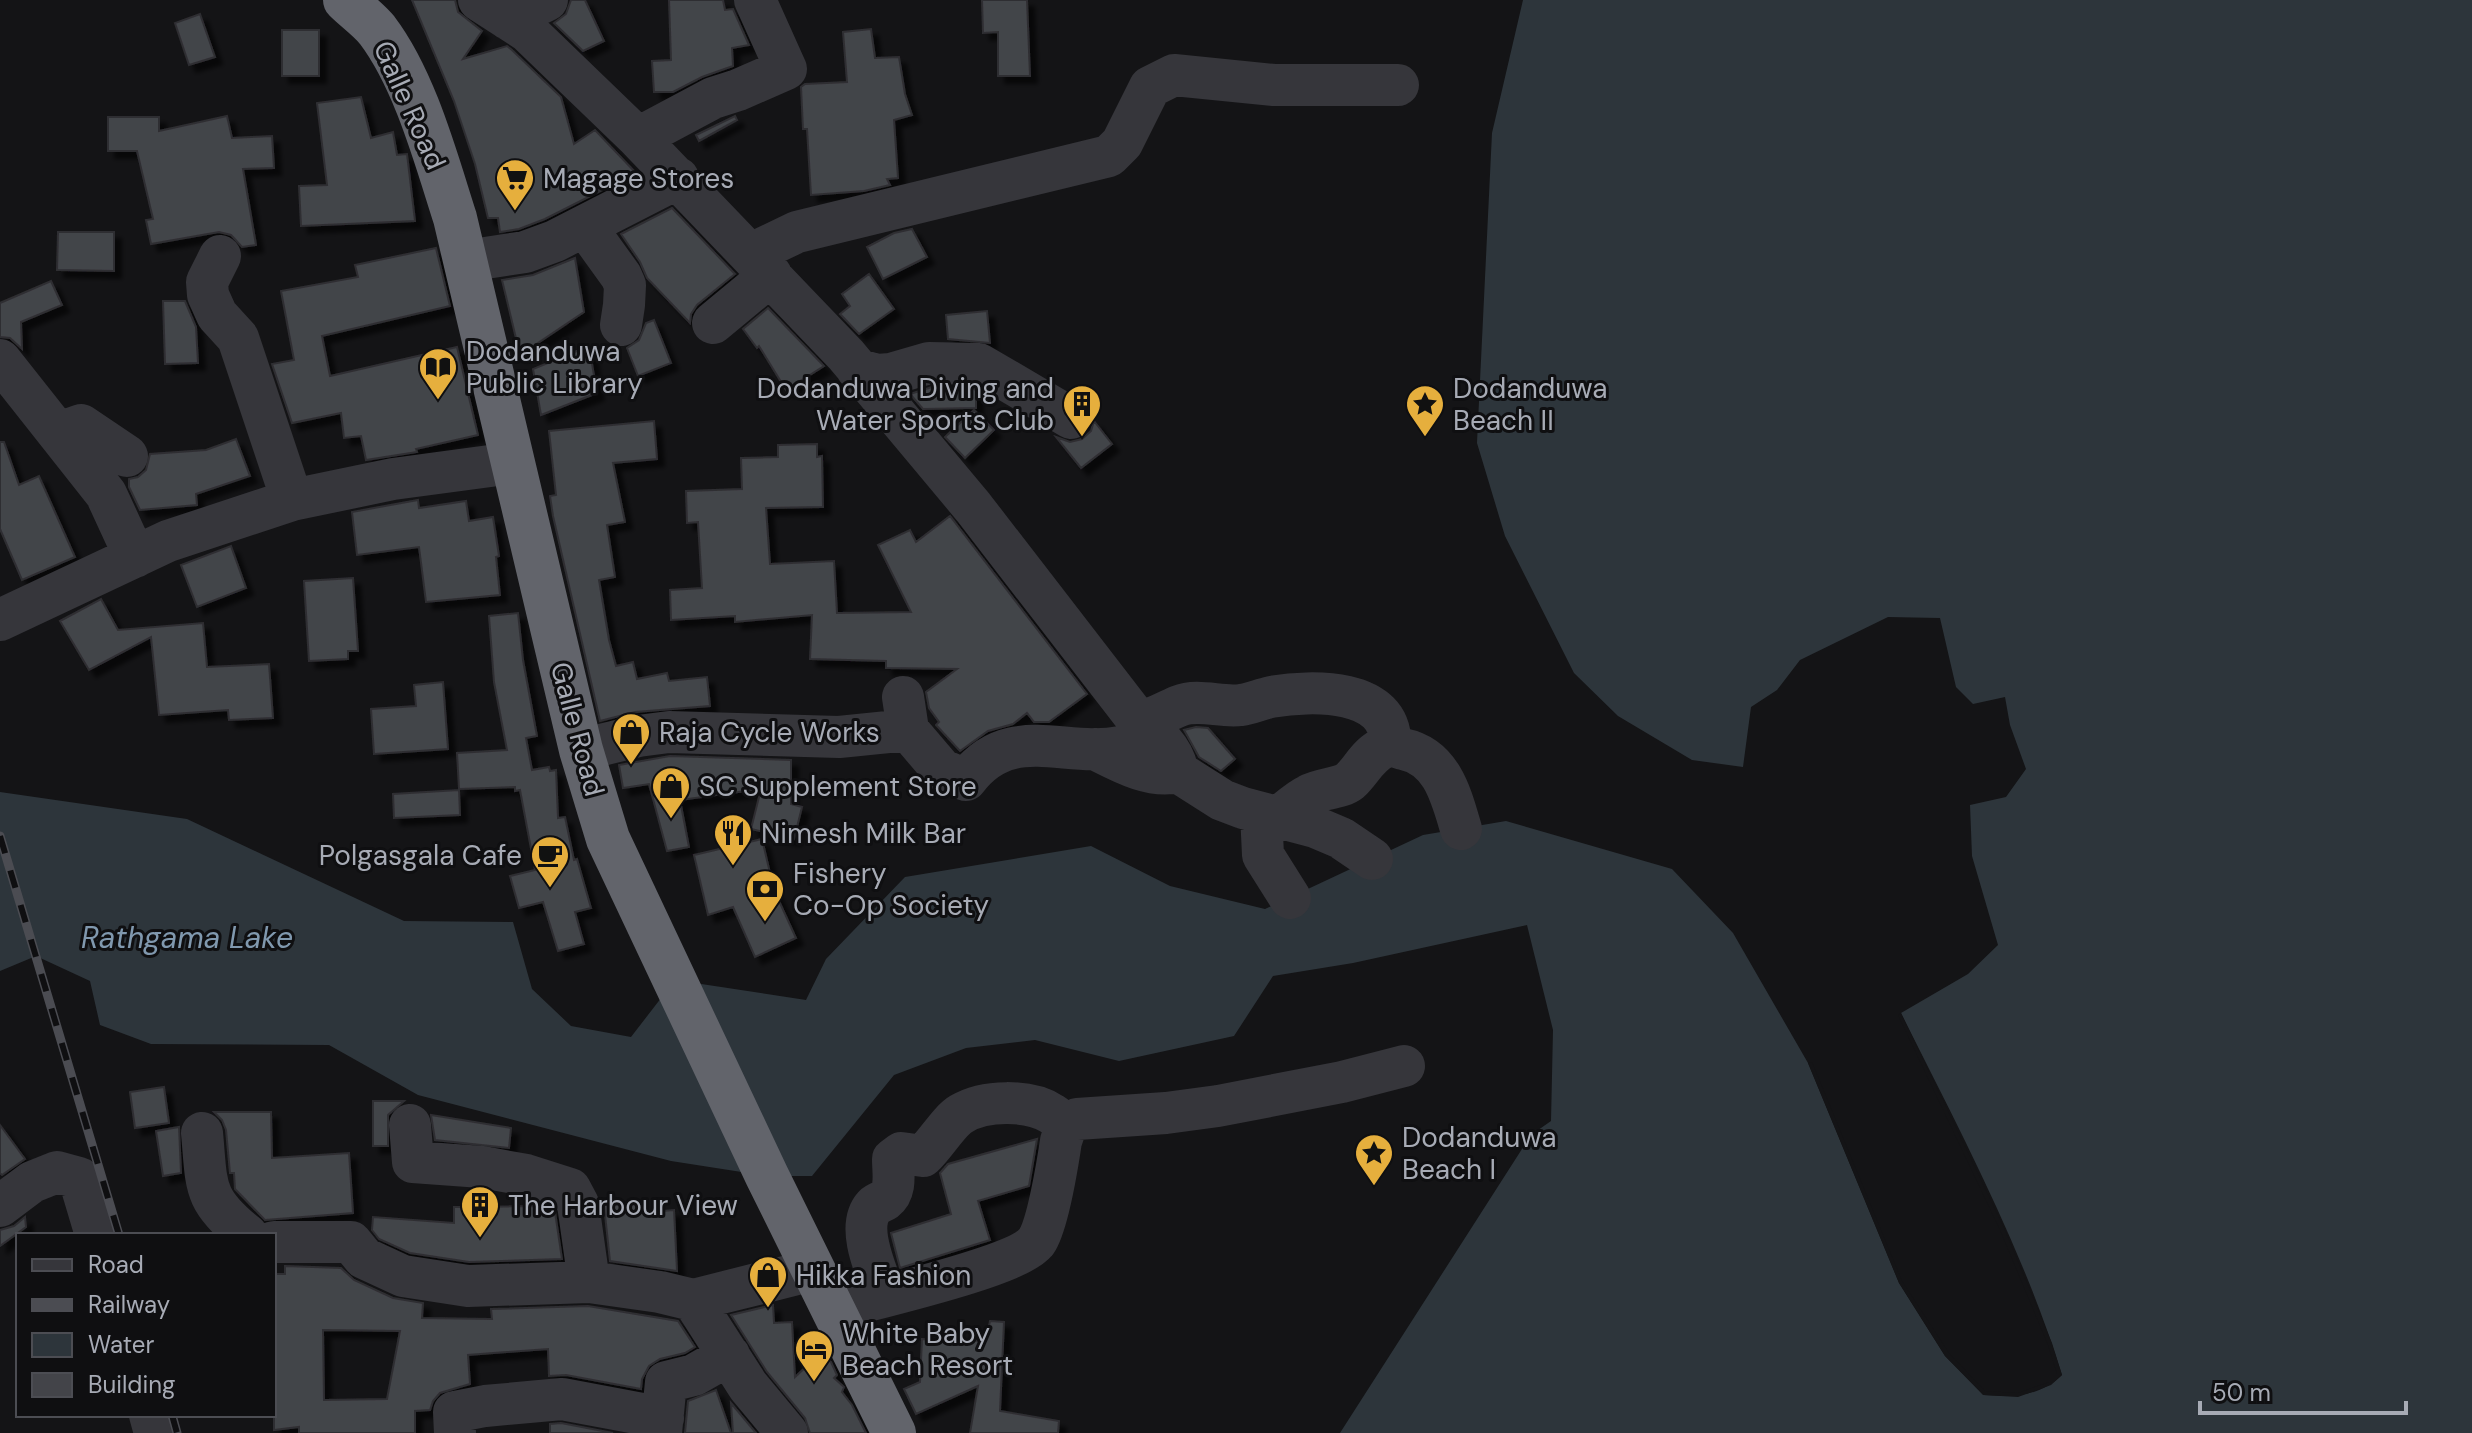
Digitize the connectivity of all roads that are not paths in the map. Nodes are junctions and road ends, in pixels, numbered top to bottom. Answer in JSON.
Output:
{"nodes":[{"id":1,"x":345,"y":0,"type":"edge"},
{"id":2,"x":547,"y":0,"type":"edge"},
{"id":3,"x":755,"y":0,"type":"edge"},
{"id":4,"x":494,"y":9,"type":"edge"},
{"id":5,"x":382,"y":15,"type":"edge"},
{"id":6,"x":1398,"y":85,"type":"dead end"},
{"id":7,"x":638,"y":138,"type":"junction"},
{"id":8,"x":678,"y":178,"type":"junction"},
{"id":9,"x":585,"y":226,"type":"junction"},
{"id":10,"x":220,"y":256,"type":"dead end"},
{"id":11,"x":466,"y":261,"type":"junction"},
{"id":12,"x":761,"y":265,"type":"junction"},
{"id":13,"x":713,"y":323,"type":"dead end"},
{"id":14,"x":621,"y":325,"type":"dead end"},
{"id":15,"x":0,"y":360,"type":"edge"},
{"id":16,"x":857,"y":369,"type":"junction"},
{"id":17,"x":1071,"y":418,"type":"dead end"},
{"id":18,"x":58,"y":433,"type":"junction"},
{"id":19,"x":127,"y":456,"type":"dead end"},
{"id":20,"x":512,"y":463,"type":"junction"},
{"id":21,"x":292,"y":500,"type":"junction"},
{"id":22,"x":135,"y":557,"type":"junction"},
{"id":23,"x":0,"y":620,"type":"edge"},
{"id":24,"x":1139,"y":722,"type":"junction"},
{"id":25,"x":1390,"y":746,"type":"junction"},
{"id":26,"x":1095,"y":749,"type":"junction"},
{"id":27,"x":581,"y":750,"type":"junction"},
{"id":28,"x":1178,"y":772,"type":"junction"},
{"id":29,"x":1270,"y":815,"type":"junction"},
{"id":30,"x":1461,"y":829,"type":"dead end"},
{"id":31,"x":1372,"y":859,"type":"dead end"},
{"id":32,"x":1290,"y":898,"type":"dead end"},
{"id":33,"x":1404,"y":1066,"type":"dead end"},
{"id":34,"x":410,"y":1125,"type":"dead end"},
{"id":35,"x":1066,"y":1126,"type":"junction"},
{"id":36,"x":202,"y":1133,"type":"dead end"},
{"id":37,"x":0,"y":1206,"type":"edge"},
{"id":38,"x":95,"y":1233,"type":"edge"},
{"id":39,"x":244,"y":1233,"type":"edge"},
{"id":40,"x":276,"y":1242,"type":"edge"},
{"id":41,"x":813,"y":1270,"type":"junction"},
{"id":42,"x":589,"y":1282,"type":"junction"},
{"id":43,"x":885,"y":1295,"type":"junction"},
{"id":44,"x":693,"y":1300,"type":"junction"},
{"id":45,"x":833,"y":1310,"type":"junction"},
{"id":46,"x":729,"y":1355,"type":"junction"},
{"id":47,"x":662,"y":1425,"type":"edge"},
{"id":48,"x":455,"y":1433,"type":"edge"},
{"id":49,"x":787,"y":1433,"type":"edge"},
{"id":50,"x":894,"y":1433,"type":"edge"}],
"edges":[{"from":1,"to":5,"type":"highway","name":"Galle Road"},
{"from":2,"to":4,"type":"street"},
{"from":3,"to":7,"type":"street"},
{"from":4,"to":7,"type":"street"},
{"from":5,"to":11,"type":"highway","name":"Galle Road"},
{"from":6,"to":12,"type":"street"},
{"from":7,"to":8,"type":"street"},
{"from":8,"to":9,"type":"street"},
{"from":8,"to":12,"type":"street"},
{"from":9,"to":11,"type":"street"},
{"from":9,"to":14,"type":"street"},
{"from":10,"to":21,"type":"street"},
{"from":11,"to":20,"type":"highway","name":"Galle Road"},
{"from":12,"to":13,"type":"street"},
{"from":12,"to":16,"type":"street"},
{"from":15,"to":18,"type":"street"},
{"from":16,"to":17,"type":"street"},
{"from":16,"to":24,"type":"street"},
{"from":18,"to":19,"type":"street"},
{"from":18,"to":22,"type":"street"},
{"from":20,"to":21,"type":"street"},
{"from":20,"to":27,"type":"highway","name":"Galle Road"},
{"from":21,"to":22,"type":"street"},
{"from":22,"to":23,"type":"street"},
{"from":24,"to":25,"type":"street"},
{"from":24,"to":26,"type":"street"},
{"from":24,"to":28,"type":"street"},
{"from":25,"to":29,"type":"street"},
{"from":25,"to":30,"type":"street"},
{"from":26,"to":27,"type":"street"},
{"from":26,"to":28,"type":"street"},
{"from":27,"to":41,"type":"highway","name":"Galle Road"},
{"from":28,"to":29,"type":"street"},
{"from":29,"to":31,"type":"street"},
{"from":29,"to":32,"type":"street"},
{"from":33,"to":35,"type":"street"},
{"from":34,"to":42,"type":"street"},
{"from":35,"to":43,"type":"street"},
{"from":35,"to":43,"type":"street"},
{"from":36,"to":39,"type":"street"},
{"from":37,"to":38,"type":"street"},
{"from":40,"to":42,"type":"street"},
{"from":41,"to":44,"type":"street"},
{"from":41,"to":45,"type":"highway","name":"Galle Road"},
{"from":42,"to":44,"type":"street"},
{"from":43,"to":45,"type":"street"},
{"from":44,"to":46,"type":"street"},
{"from":45,"to":50,"type":"highway","name":"Galle Road"},
{"from":46,"to":47,"type":"street"},
{"from":46,"to":49,"type":"street"},
{"from":47,"to":48,"type":"street"}]}
